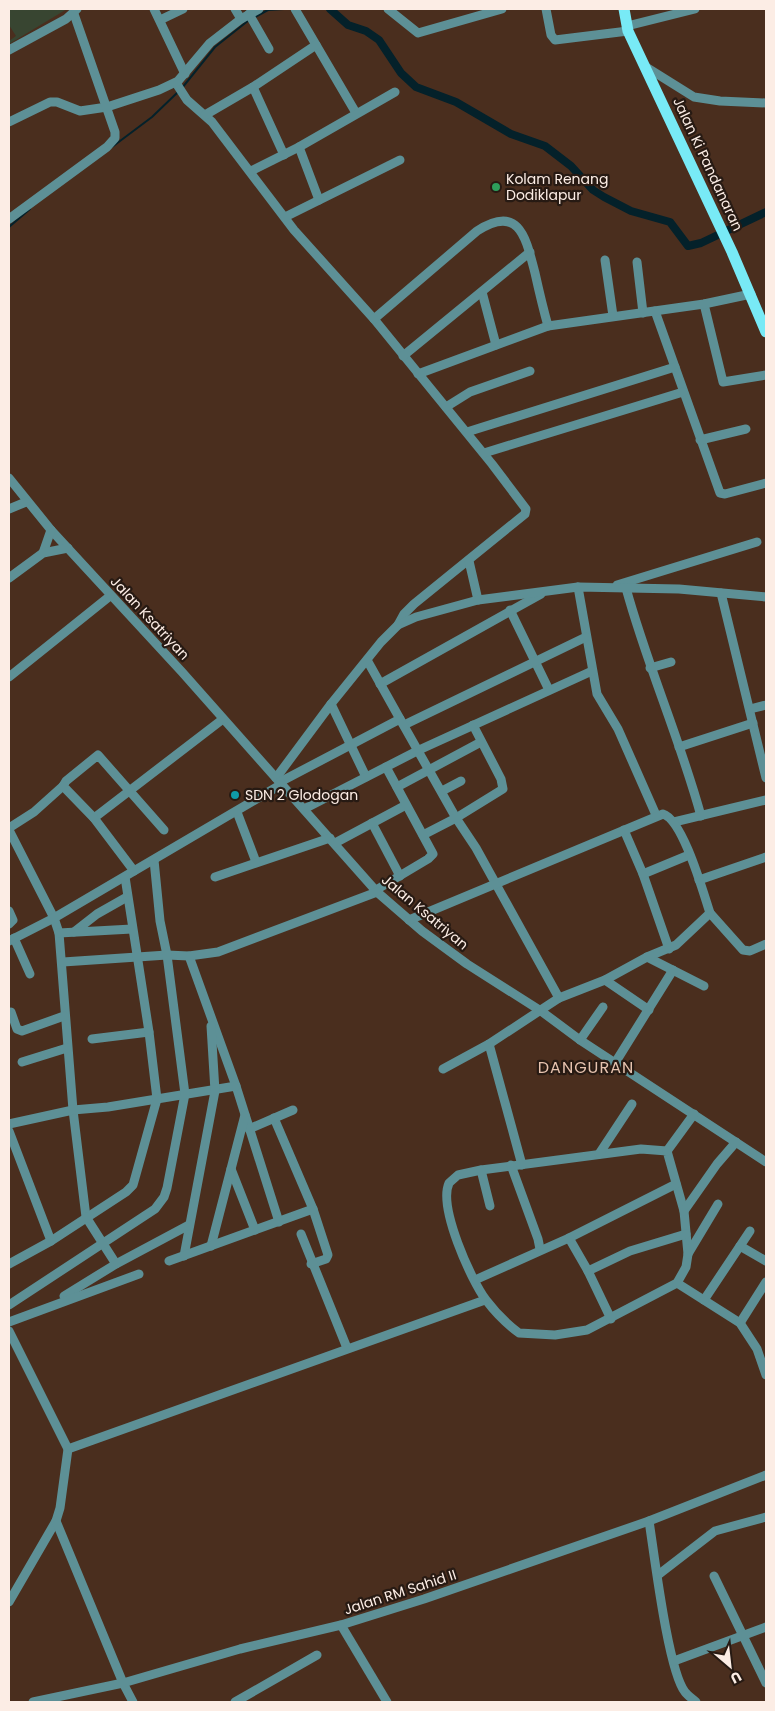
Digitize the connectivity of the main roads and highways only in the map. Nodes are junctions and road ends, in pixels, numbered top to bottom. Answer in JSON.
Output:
{"nodes":[{"id":1,"x":624,"y":9,"type":"edge"},
{"id":2,"x":766,"y":332,"type":"edge"}],
"edges":[{"from":1,"to":2,"type":"main road","name":"Jalan Ki Pandanaran"}]}
